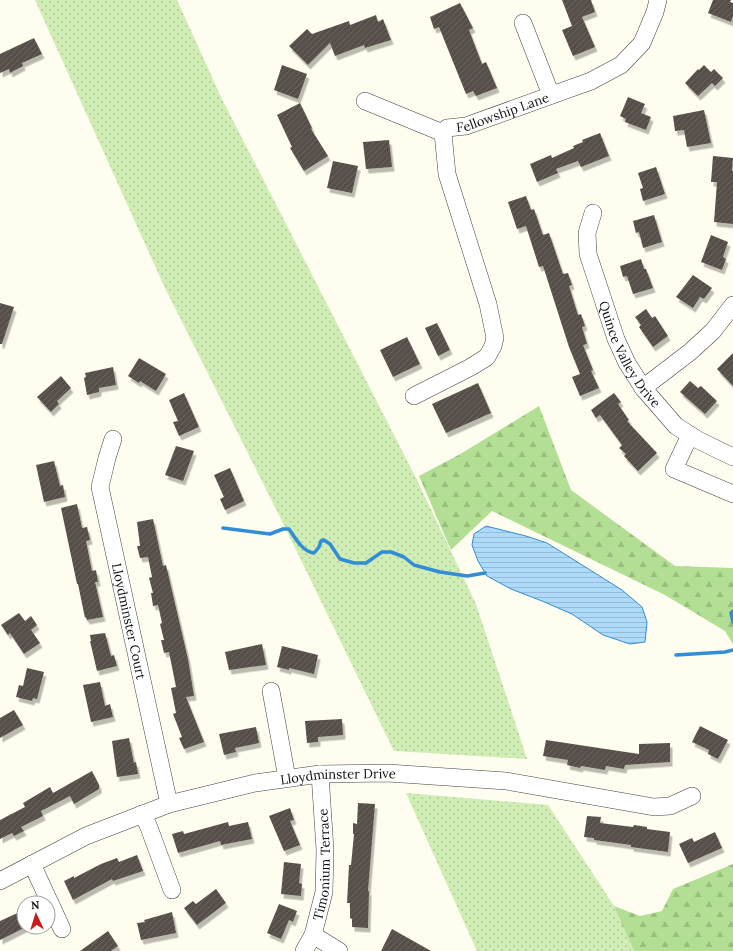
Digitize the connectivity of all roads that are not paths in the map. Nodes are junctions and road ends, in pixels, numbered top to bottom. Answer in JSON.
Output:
{"nodes":[{"id":1,"x":658,"y":0,"type":"edge"},
{"id":2,"x":523,"y":23,"type":"dead end"},
{"id":3,"x":551,"y":95,"type":"junction"},
{"id":4,"x":365,"y":102,"type":"dead end"},
{"id":5,"x":443,"y":133,"type":"junction"},
{"id":6,"x":593,"y":213,"type":"dead end"},
{"id":7,"x":733,"y":305,"type":"edge"},
{"id":8,"x":643,"y":388,"type":"junction"},
{"id":9,"x":414,"y":396,"type":"dead end"},
{"id":10,"x":690,"y":435,"type":"junction"},
{"id":11,"x":113,"y":438,"type":"dead end"},
{"id":12,"x":733,"y":457,"type":"edge"},
{"id":13,"x":733,"y":494,"type":"edge"},
{"id":14,"x":271,"y":691,"type":"dead end"},
{"id":15,"x":320,"y":774,"type":"junction"},
{"id":16,"x":287,"y":778,"type":"junction"},
{"id":17,"x":692,"y":796,"type":"dead end"},
{"id":18,"x":169,"y":804,"type":"junction"},
{"id":19,"x":142,"y":814,"type":"junction"},
{"id":20,"x":32,"y":864,"type":"junction"},
{"id":21,"x":0,"y":881,"type":"edge"},
{"id":22,"x":172,"y":890,"type":"dead end"},
{"id":23,"x":62,"y":929,"type":"dead end"},
{"id":24,"x":313,"y":935,"type":"junction"},
{"id":25,"x":304,"y":951,"type":"edge"},
{"id":26,"x":339,"y":951,"type":"edge"}],
"edges":[{"from":1,"to":3,"type":"street","name":"Fellowship Lane"},
{"from":2,"to":3,"type":"street"},
{"from":3,"to":5,"type":"street","name":"Fellowship Lane"},
{"from":4,"to":5,"type":"street"},
{"from":5,"to":9,"type":"street","name":"Fellowship Lane"},
{"from":6,"to":8,"type":"street","name":"Quince Valley Drive"},
{"from":7,"to":8,"type":"street"},
{"from":8,"to":10,"type":"street","name":"Quince Valley Drive"},
{"from":10,"to":12,"type":"street","name":"Quince Valley Drive"},
{"from":10,"to":13,"type":"street"},
{"from":11,"to":18,"type":"street","name":"Lloydminster Court"},
{"from":14,"to":16,"type":"street"},
{"from":15,"to":16,"type":"street","name":"Lloydminster Drive"},
{"from":15,"to":17,"type":"street","name":"Lloydminster Drive"},
{"from":15,"to":24,"type":"street","name":"Timonium Terrace"},
{"from":16,"to":18,"type":"street","name":"Lloydminster Drive"},
{"from":18,"to":19,"type":"street","name":"Lloydminster Drive"},
{"from":19,"to":20,"type":"street","name":"Lloydminster Drive"},
{"from":19,"to":22,"type":"street"},
{"from":20,"to":21,"type":"street","name":"Lloydminster Drive"},
{"from":20,"to":23,"type":"street"},
{"from":24,"to":25,"type":"street","name":"Timonium Terrace"},
{"from":24,"to":26,"type":"street"}]}
